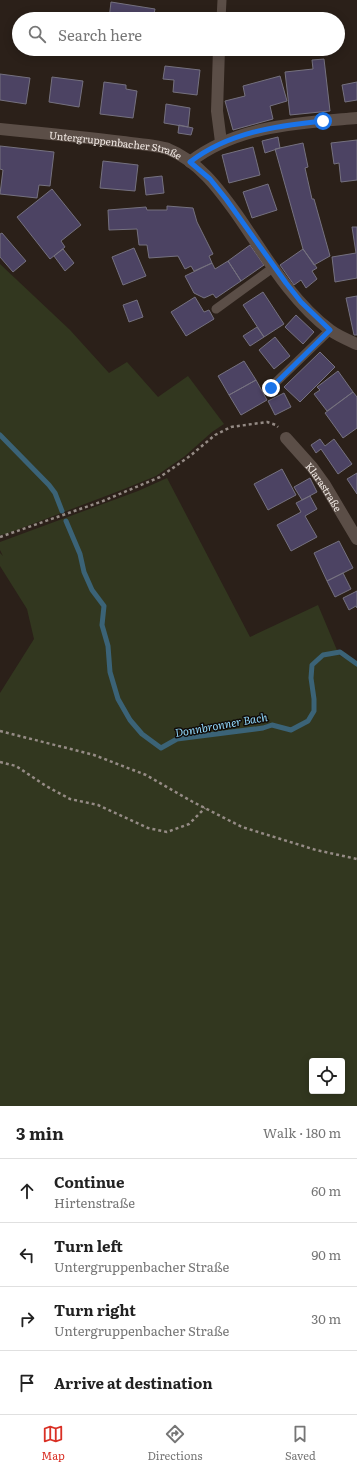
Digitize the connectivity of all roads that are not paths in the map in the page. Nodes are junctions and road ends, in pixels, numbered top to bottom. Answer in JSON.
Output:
{"nodes":[{"id":1,"x":222,"y":0,"type":"edge"},
{"id":2,"x":221,"y":12,"type":"edge"},
{"id":3,"x":219,"y":56,"type":"edge"},
{"id":4,"x":357,"y":118,"type":"edge"},
{"id":5,"x":0,"y":129,"type":"edge"},
{"id":6,"x":221,"y":142,"type":"junction"},
{"id":7,"x":190,"y":162,"type":"junction"},
{"id":8,"x":274,"y":267,"type":"junction"},
{"id":9,"x":216,"y":309,"type":"dead end"},
{"id":10,"x":330,"y":330,"type":"junction"},
{"id":11,"x":357,"y":344,"type":"edge"},
{"id":12,"x":271,"y":388,"type":"dead end"},
{"id":13,"x":286,"y":438,"type":"road end"},
{"id":14,"x":357,"y":539,"type":"edge"}],
"edges":[{"from":1,"to":2,"type":"lane"},
{"from":3,"to":6,"type":"street"},
{"from":4,"to":6,"type":"street"},
{"from":5,"to":7,"type":"street","name":"Untergruppenbacher Straße"},
{"from":6,"to":7,"type":"street"},
{"from":7,"to":8,"type":"street","name":"Untergruppenbacher Straße"},
{"from":8,"to":9,"type":"lane"},
{"from":8,"to":10,"type":"street","name":"Untergruppenbacher Straße"},
{"from":10,"to":11,"type":"street","name":"Untergruppenbacher Straße"},
{"from":10,"to":12,"type":"lane"},
{"from":13,"to":14,"type":"street","name":"Klarastraße"}]}
